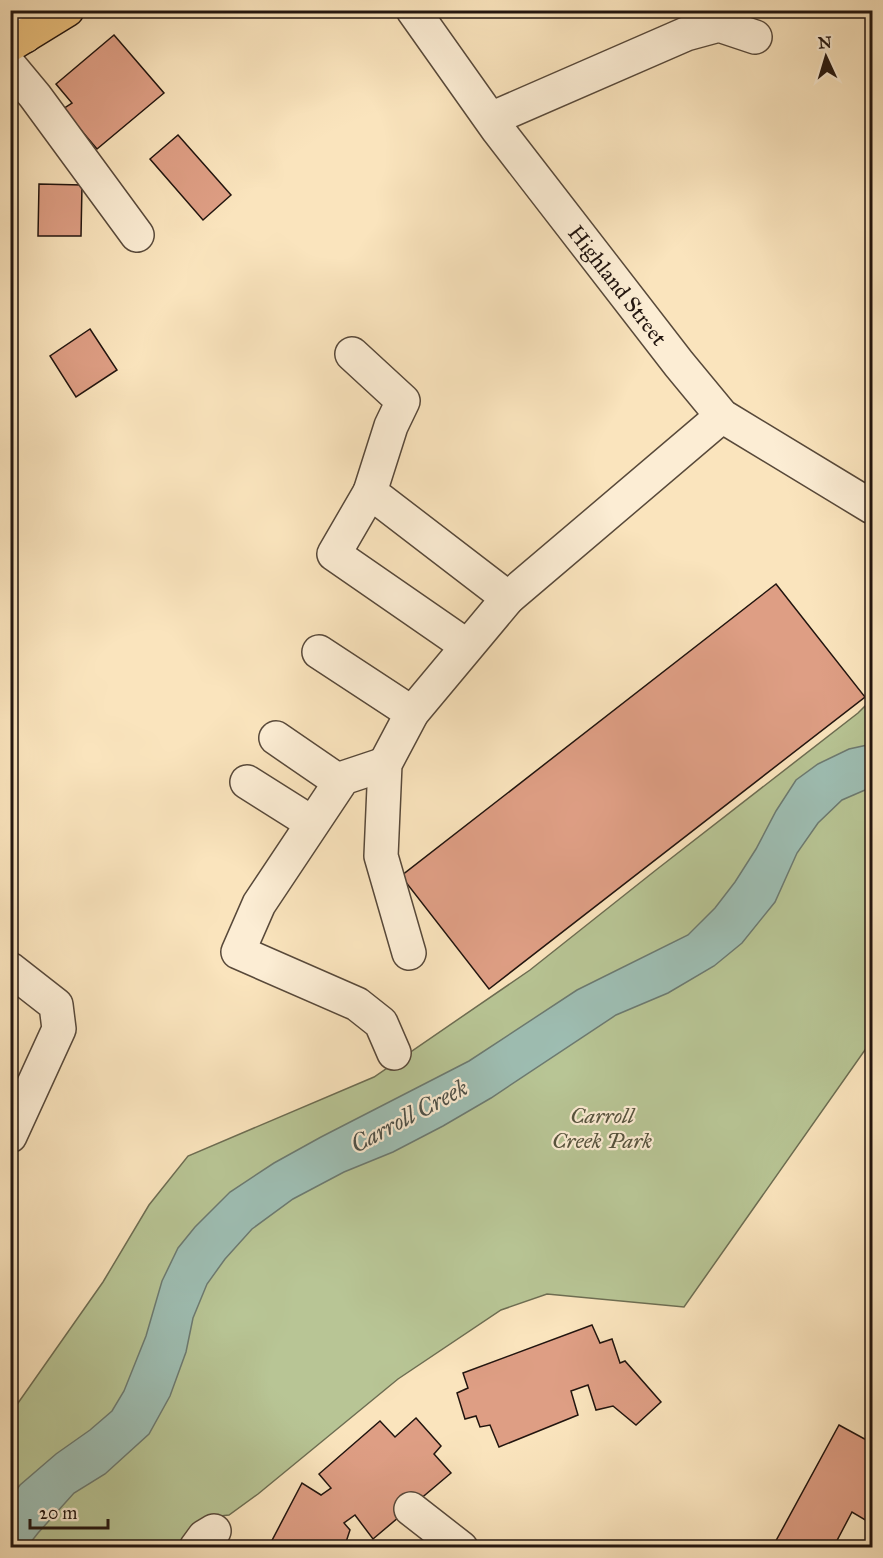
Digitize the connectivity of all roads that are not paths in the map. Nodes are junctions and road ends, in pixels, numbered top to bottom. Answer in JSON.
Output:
{"nodes":[{"id":1,"x":67,"y":10,"type":"edge"},
{"id":2,"x":413,"y":10,"type":"edge"},
{"id":3,"x":20,"y":30,"type":"edge"},
{"id":4,"x":755,"y":37,"type":"dead end"},
{"id":5,"x":10,"y":66,"type":"edge"},
{"id":6,"x":490,"y":120,"type":"junction"},
{"id":7,"x":137,"y":235,"type":"dead end"},
{"id":8,"x":352,"y":354,"type":"dead end"},
{"id":9,"x":723,"y":416,"type":"junction"},
{"id":10,"x":370,"y":492,"type":"junction"},
{"id":11,"x":873,"y":507,"type":"edge"},
{"id":12,"x":508,"y":598,"type":"junction"},
{"id":13,"x":467,"y":646,"type":"junction"},
{"id":14,"x":319,"y":652,"type":"dead end"},
{"id":15,"x":412,"y":713,"type":"junction"},
{"id":16,"x":276,"y":738,"type":"dead end"},
{"id":17,"x":385,"y":764,"type":"junction"},
{"id":18,"x":247,"y":782,"type":"dead end"},
{"id":19,"x":340,"y":782,"type":"junction"},
{"id":20,"x":312,"y":823,"type":"junction"},
{"id":21,"x":409,"y":953,"type":"dead end"},
{"id":22,"x":10,"y":969,"type":"edge"},
{"id":23,"x":394,"y":1053,"type":"dead end"},
{"id":24,"x":10,"y":1136,"type":"edge"},
{"id":25,"x":411,"y":1509,"type":"dead end"},
{"id":26,"x":461,"y":1548,"type":"edge"}],
"edges":[{"from":1,"to":3,"type":"main road"},
{"from":2,"to":6,"type":"street","name":"Highland Street"},
{"from":4,"to":6,"type":"street"},
{"from":5,"to":7,"type":"street"},
{"from":6,"to":9,"type":"street","name":"Highland Street"},
{"from":8,"to":10,"type":"street"},
{"from":9,"to":11,"type":"street","name":"Highland Street"},
{"from":9,"to":12,"type":"street"},
{"from":10,"to":12,"type":"street"},
{"from":10,"to":13,"type":"street"},
{"from":12,"to":13,"type":"street"},
{"from":13,"to":15,"type":"street"},
{"from":14,"to":15,"type":"street"},
{"from":15,"to":17,"type":"street"},
{"from":16,"to":19,"type":"street"},
{"from":17,"to":19,"type":"street"},
{"from":17,"to":21,"type":"street"},
{"from":18,"to":20,"type":"street"},
{"from":19,"to":20,"type":"street"},
{"from":20,"to":23,"type":"street"},
{"from":22,"to":24,"type":"street"},
{"from":25,"to":26,"type":"street"}]}
